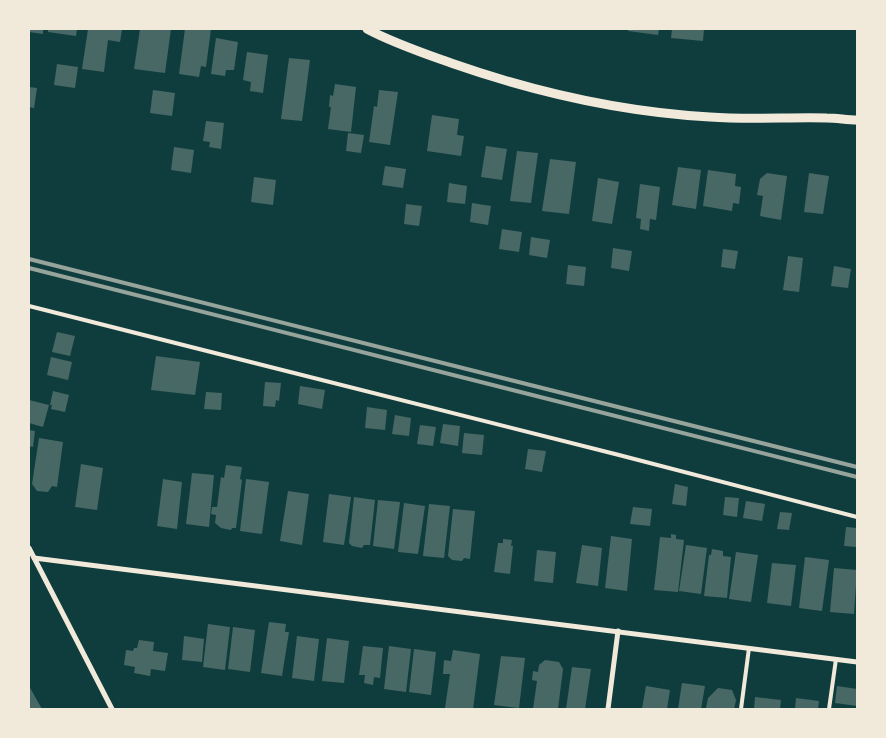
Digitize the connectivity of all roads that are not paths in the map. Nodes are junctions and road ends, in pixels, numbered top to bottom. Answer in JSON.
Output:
{"nodes":[{"id":1,"x":367,"y":29,"type":"edge"},
{"id":2,"x":857,"y":120,"type":"edge"},
{"id":3,"x":29,"y":306,"type":"edge"},
{"id":4,"x":857,"y":517,"type":"edge"},
{"id":5,"x":29,"y":548,"type":"edge"},
{"id":6,"x":34,"y":558,"type":"junction"},
{"id":7,"x":618,"y":631,"type":"junction"},
{"id":8,"x":749,"y":648,"type":"junction"},
{"id":9,"x":836,"y":659,"type":"junction"},
{"id":10,"x":857,"y":662,"type":"edge"},
{"id":11,"x":112,"y":709,"type":"edge"},
{"id":12,"x":608,"y":709,"type":"edge"},
{"id":13,"x":741,"y":709,"type":"edge"},
{"id":14,"x":829,"y":709,"type":"edge"}],
"edges":[{"from":1,"to":2,"type":"street"},
{"from":3,"to":4,"type":"lane"},
{"from":5,"to":6,"type":"street"},
{"from":6,"to":7,"type":"street"},
{"from":6,"to":11,"type":"street"},
{"from":7,"to":8,"type":"street"},
{"from":7,"to":12,"type":"street"},
{"from":8,"to":9,"type":"street"},
{"from":8,"to":13,"type":"lane"},
{"from":9,"to":10,"type":"street"},
{"from":9,"to":14,"type":"lane"}]}
